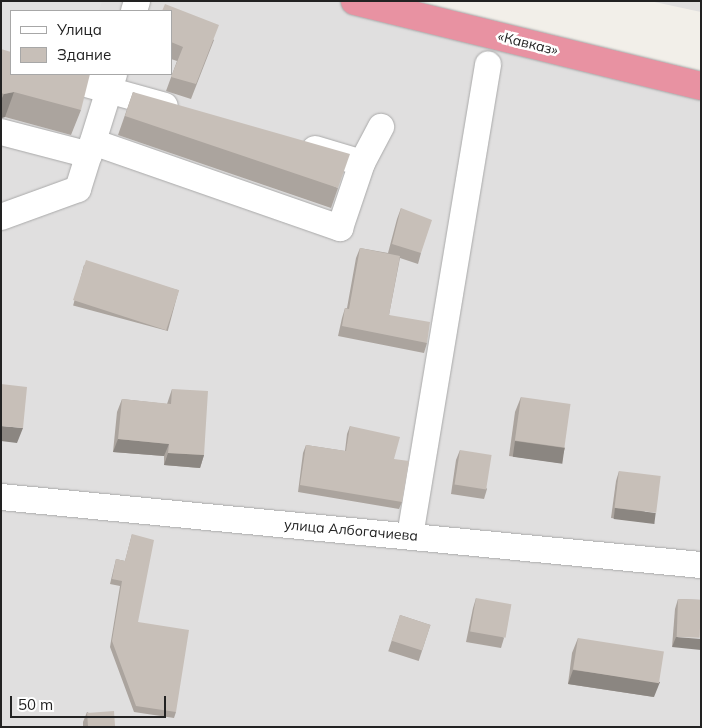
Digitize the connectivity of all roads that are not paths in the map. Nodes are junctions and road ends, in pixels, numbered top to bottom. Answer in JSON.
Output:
{"nodes":[{"id":1,"x":355,"y":1,"type":"edge"},
{"id":2,"x":488,"y":64,"type":"dead end"},
{"id":3,"x":58,"y":75,"type":"edge"},
{"id":4,"x":112,"y":82,"type":"edge"},
{"id":5,"x":701,"y":86,"type":"edge"},
{"id":6,"x":193,"y":114,"type":"edge"},
{"id":7,"x":381,"y":127,"type":"dead end"},
{"id":8,"x":1,"y":132,"type":"edge"},
{"id":9,"x":287,"y":141,"type":"edge"},
{"id":10,"x":91,"y":148,"type":"junction"},
{"id":11,"x":362,"y":162,"type":"junction"},
{"id":12,"x":1,"y":217,"type":"edge"},
{"id":13,"x":1,"y":497,"type":"edge"},
{"id":14,"x":410,"y":536,"type":"junction"},
{"id":15,"x":701,"y":565,"type":"edge"}],
"edges":[{"from":1,"to":5,"type":"highway","name":"«Кавказ»"},
{"from":2,"to":14,"type":"street"},
{"from":3,"to":4,"type":"street"},
{"from":4,"to":6,"type":"street"},
{"from":4,"to":10,"type":"street"},
{"from":7,"to":11,"type":"street"},
{"from":8,"to":10,"type":"street"},
{"from":9,"to":11,"type":"street"},
{"from":10,"to":11,"type":"street"},
{"from":10,"to":12,"type":"street"},
{"from":13,"to":14,"type":"street","name":"улица Албогачиева"},
{"from":14,"to":15,"type":"street","name":"улица Албогачиева"}]}
